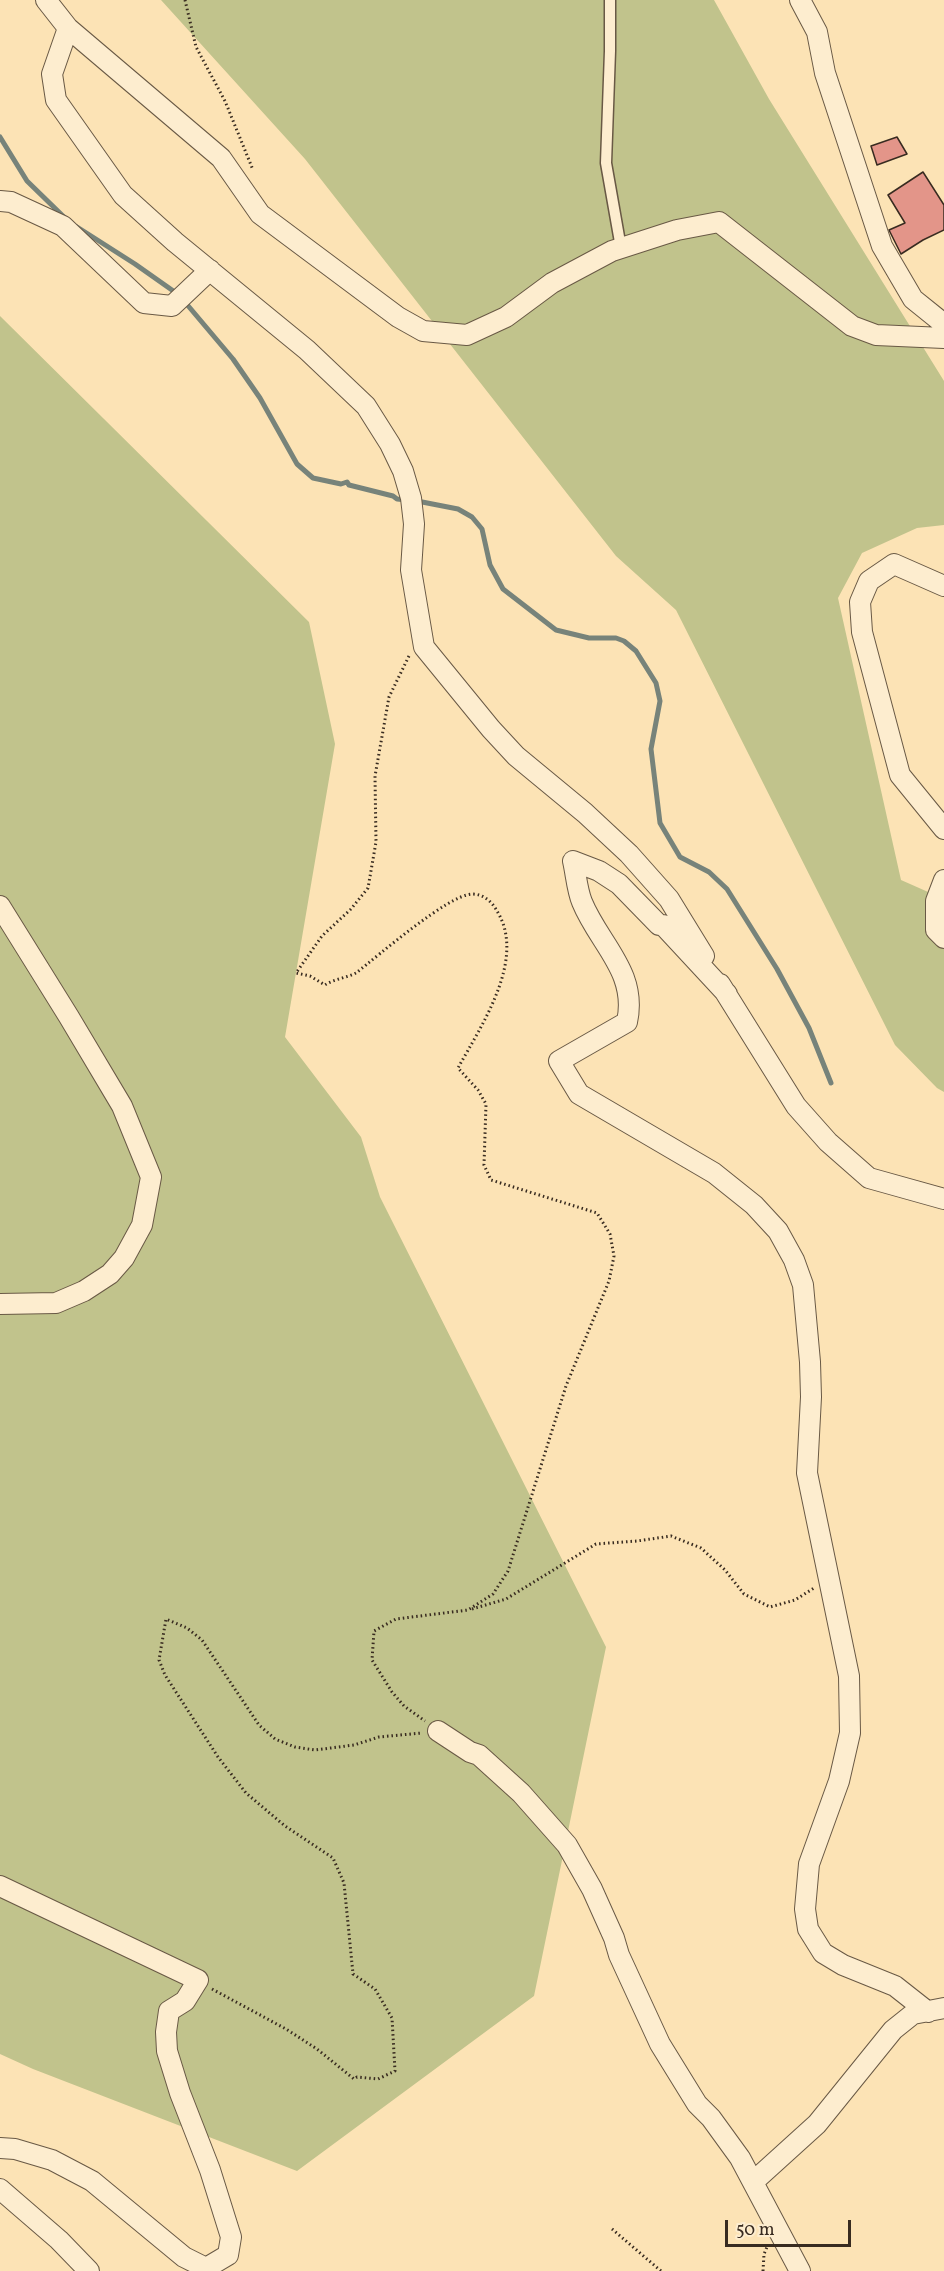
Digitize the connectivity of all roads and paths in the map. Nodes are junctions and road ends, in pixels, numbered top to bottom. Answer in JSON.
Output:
{"nodes":[{"id":1,"x":46,"y":0,"type":"edge"},
{"id":2,"x":185,"y":0,"type":"edge"},
{"id":3,"x":610,"y":0,"type":"edge"},
{"id":4,"x":800,"y":0,"type":"edge"},
{"id":5,"x":68,"y":28,"type":"junction"},
{"id":6,"x":254,"y":175,"type":"dead end"},
{"id":7,"x":0,"y":201,"type":"edge"},
{"id":8,"x":621,"y":248,"type":"junction"},
{"id":9,"x":210,"y":270,"type":"junction"},
{"id":10,"x":944,"y":324,"type":"edge"},
{"id":11,"x":944,"y":338,"type":"edge"},
{"id":12,"x":944,"y":586,"type":"edge"},
{"id":13,"x":420,"y":634,"type":"junction"},
{"id":14,"x":944,"y":829,"type":"edge"},
{"id":15,"x":944,"y":880,"type":"edge"},
{"id":16,"x":0,"y":906,"type":"edge"},
{"id":17,"x":944,"y":938,"type":"edge"},
{"id":18,"x":727,"y":994,"type":"junction"},
{"id":19,"x":944,"y":1199,"type":"edge"},
{"id":20,"x":0,"y":1304,"type":"edge"},
{"id":21,"x":828,"y":1578,"type":"junction"},
{"id":22,"x":468,"y":1610,"type":"junction"},
{"id":23,"x":438,"y":1731,"type":"junction"},
{"id":24,"x":0,"y":1886,"type":"edge"},
{"id":25,"x":198,"y":1980,"type":"junction"},
{"id":26,"x":936,"y":2010,"type":"edge"},
{"id":27,"x":0,"y":2148,"type":"edge"},
{"id":28,"x":753,"y":2182,"type":"junction"},
{"id":29,"x":0,"y":2189,"type":"edge"},
{"id":30,"x":612,"y":2229,"type":"dead end"},
{"id":31,"x":89,"y":2271,"type":"edge"},
{"id":32,"x":661,"y":2271,"type":"edge"},
{"id":33,"x":800,"y":2271,"type":"edge"}],
"edges":[{"from":1,"to":5,"type":"street"},
{"from":2,"to":6,"type":"path"},
{"from":3,"to":8,"type":"lane"},
{"from":4,"to":10,"type":"street"},
{"from":5,"to":8,"type":"street"},
{"from":5,"to":9,"type":"street"},
{"from":7,"to":9,"type":"street"},
{"from":8,"to":11,"type":"street"},
{"from":9,"to":13,"type":"street"},
{"from":12,"to":14,"type":"street"},
{"from":13,"to":18,"type":"street"},
{"from":13,"to":22,"type":"path"},
{"from":15,"to":17,"type":"street"},
{"from":16,"to":20,"type":"street"},
{"from":18,"to":19,"type":"street"},
{"from":18,"to":21,"type":"street"},
{"from":21,"to":22,"type":"path"},
{"from":21,"to":26,"type":"street"},
{"from":22,"to":23,"type":"path"},
{"from":23,"to":25,"type":"path"},
{"from":23,"to":28,"type":"street"},
{"from":24,"to":25,"type":"street"},
{"from":25,"to":27,"type":"street"},
{"from":26,"to":28,"type":"street"},
{"from":28,"to":33,"type":"street"},
{"from":29,"to":31,"type":"street"},
{"from":30,"to":32,"type":"path"}]}
